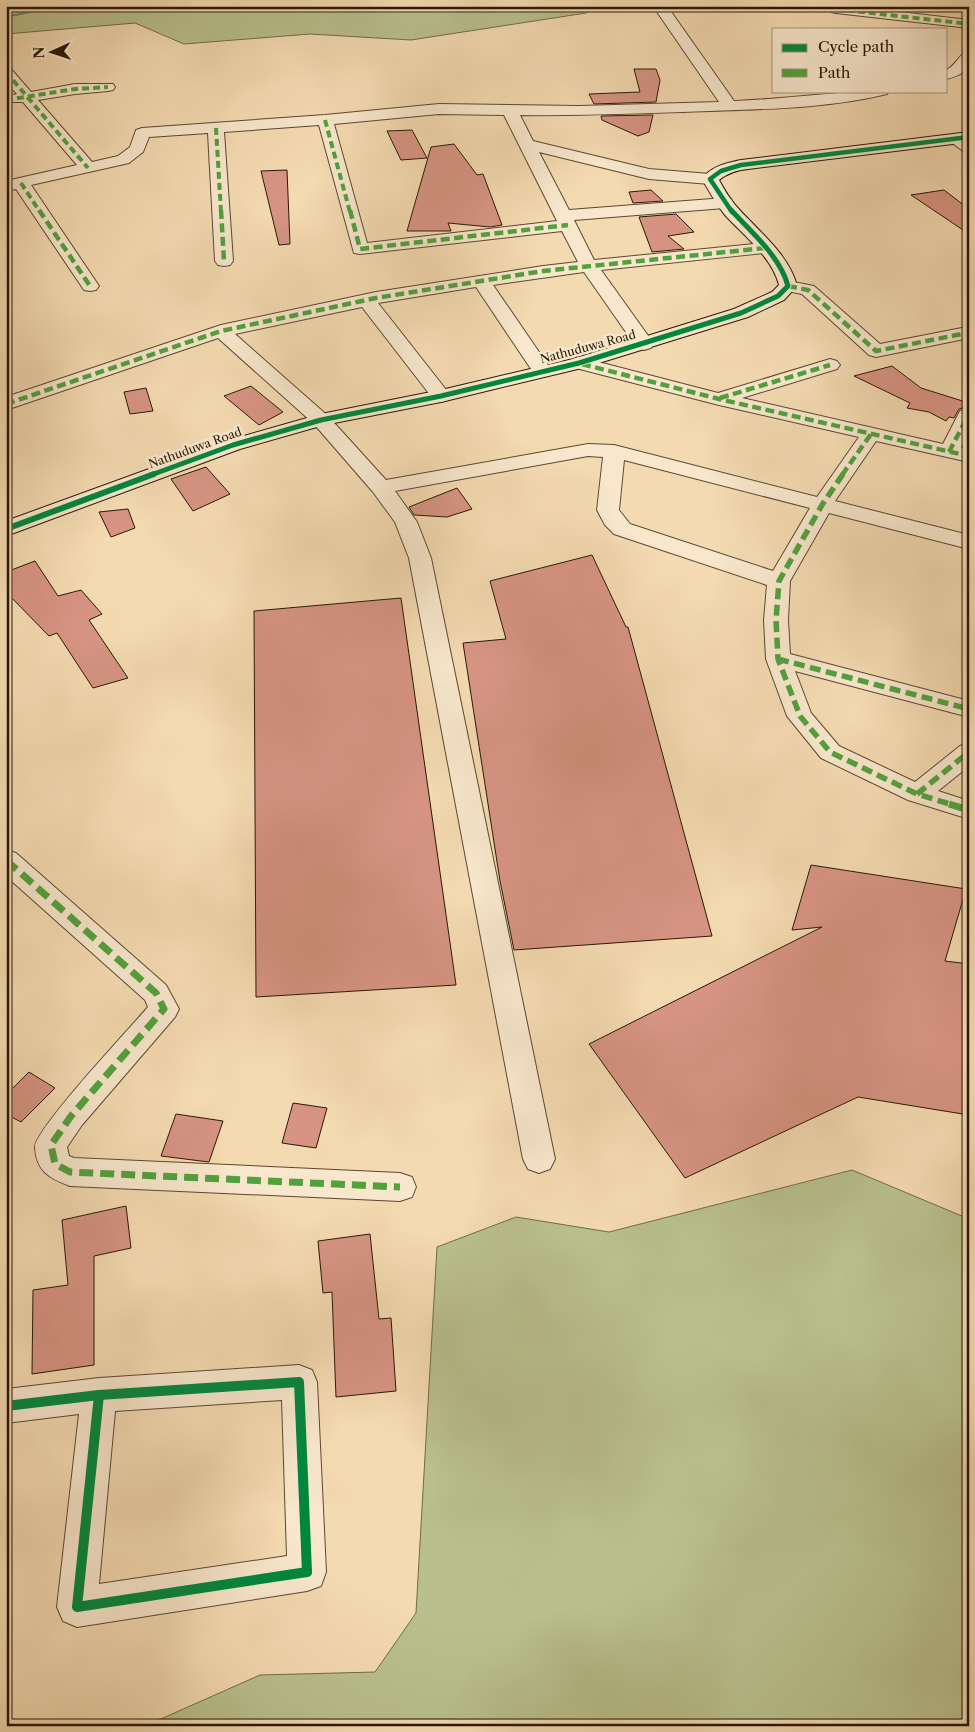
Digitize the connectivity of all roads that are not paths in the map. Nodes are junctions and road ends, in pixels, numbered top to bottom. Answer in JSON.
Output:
{"nodes":[{"id":1,"x":660,"y":6,"type":"edge"},
{"id":2,"x":836,"y":9,"type":"dead end"},
{"id":3,"x":969,"y":24,"type":"edge"},
{"id":4,"x":969,"y":55,"type":"edge"},
{"id":5,"x":6,"y":72,"type":"edge"},
{"id":6,"x":948,"y":74,"type":"edge"},
{"id":7,"x":108,"y":87,"type":"dead end"},
{"id":8,"x":872,"y":92,"type":"edge"},
{"id":9,"x":853,"y":94,"type":"edge"},
{"id":10,"x":26,"y":96,"type":"junction"},
{"id":11,"x":6,"y":100,"type":"edge"},
{"id":12,"x":730,"y":106,"type":"junction"},
{"id":13,"x":510,"y":111,"type":"junction"},
{"id":14,"x":324,"y":120,"type":"junction"},
{"id":15,"x":216,"y":128,"type":"junction"},
{"id":16,"x":964,"y":142,"type":"edge"},
{"id":17,"x":526,"y":144,"type":"junction"},
{"id":18,"x":88,"y":168,"type":"junction"},
{"id":19,"x":710,"y":179,"type":"junction"},
{"id":20,"x":14,"y":185,"type":"edge"},
{"id":21,"x":725,"y":203,"type":"junction"},
{"id":22,"x":566,"y":220,"type":"junction"},
{"id":23,"x":765,"y":248,"type":"junction"},
{"id":24,"x":224,"y":261,"type":"dead end"},
{"id":25,"x":589,"y":267,"type":"junction"},
{"id":26,"x":480,"y":281,"type":"junction"},
{"id":27,"x":90,"y":286,"type":"dead end"},
{"id":28,"x":788,"y":286,"type":"junction"},
{"id":29,"x":366,"y":300,"type":"junction"},
{"id":30,"x":221,"y":332,"type":"junction"},
{"id":31,"x":967,"y":333,"type":"dead end"},
{"id":32,"x":644,"y":344,"type":"junction"},
{"id":33,"x":578,"y":363,"type":"junction"},
{"id":34,"x":830,"y":365,"type":"dead end"},
{"id":35,"x":542,"y":372,"type":"junction"},
{"id":36,"x":441,"y":396,"type":"junction"},
{"id":37,"x":719,"y":399,"type":"junction"},
{"id":38,"x":6,"y":404,"type":"edge"},
{"id":39,"x":969,"y":414,"type":"edge"},
{"id":40,"x":322,"y":420,"type":"junction"},
{"id":41,"x":871,"y":434,"type":"junction"},
{"id":42,"x":614,"y":451,"type":"junction"},
{"id":43,"x":959,"y":454,"type":"edge"},
{"id":44,"x":381,"y":487,"type":"junction"},
{"id":45,"x":822,"y":505,"type":"junction"},
{"id":46,"x":6,"y":529,"type":"edge"},
{"id":47,"x":969,"y":542,"type":"edge"},
{"id":48,"x":779,"y":581,"type":"junction"},
{"id":49,"x":778,"y":659,"type":"junction"},
{"id":50,"x":969,"y":709,"type":"edge"},
{"id":51,"x":969,"y":752,"type":"edge"},
{"id":52,"x":917,"y":794,"type":"junction"},
{"id":53,"x":969,"y":810,"type":"edge"},
{"id":54,"x":6,"y":860,"type":"edge"},
{"id":55,"x":539,"y":1158,"type":"dead end"},
{"id":56,"x":400,"y":1187,"type":"dead end"},
{"id":57,"x":99,"y":1394,"type":"junction"},
{"id":58,"x":6,"y":1406,"type":"edge"}],
"edges":[{"from":1,"to":12,"type":"street"},
{"from":2,"to":3,"type":"street"},
{"from":4,"to":6,"type":"street"},
{"from":5,"to":10,"type":"street"},
{"from":7,"to":10,"type":"street"},
{"from":8,"to":9,"type":"street"},
{"from":9,"to":12,"type":"street"},
{"from":10,"to":11,"type":"street"},
{"from":10,"to":18,"type":"street"},
{"from":12,"to":13,"type":"street"},
{"from":13,"to":14,"type":"street"},
{"from":13,"to":17,"type":"street"},
{"from":14,"to":15,"type":"street"},
{"from":14,"to":22,"type":"street"},
{"from":15,"to":18,"type":"street"},
{"from":15,"to":24,"type":"street"},
{"from":16,"to":19,"type":"street"},
{"from":17,"to":19,"type":"street"},
{"from":17,"to":22,"type":"street"},
{"from":18,"to":20,"type":"street"},
{"from":19,"to":21,"type":"street"},
{"from":20,"to":27,"type":"street"},
{"from":21,"to":22,"type":"street"},
{"from":21,"to":23,"type":"street"},
{"from":22,"to":25,"type":"street"},
{"from":23,"to":25,"type":"street"},
{"from":23,"to":28,"type":"street"},
{"from":25,"to":26,"type":"street"},
{"from":25,"to":32,"type":"street"},
{"from":26,"to":29,"type":"street"},
{"from":26,"to":35,"type":"street"},
{"from":28,"to":31,"type":"street"},
{"from":28,"to":32,"type":"street","name":"Nathuduwa Road"},
{"from":29,"to":30,"type":"street"},
{"from":29,"to":36,"type":"street"},
{"from":30,"to":38,"type":"street"},
{"from":30,"to":40,"type":"street"},
{"from":32,"to":33,"type":"street","name":"Nathuduwa Road"},
{"from":33,"to":35,"type":"street","name":"Nathuduwa Road"},
{"from":33,"to":37,"type":"street"},
{"from":34,"to":37,"type":"street"},
{"from":35,"to":36,"type":"street","name":"Nathuduwa Road"},
{"from":36,"to":40,"type":"street","name":"Nathuduwa Road"},
{"from":37,"to":41,"type":"street"},
{"from":39,"to":43,"type":"street"},
{"from":40,"to":44,"type":"street"},
{"from":40,"to":46,"type":"street","name":"Nathuduwa Road"},
{"from":41,"to":43,"type":"street"},
{"from":41,"to":45,"type":"street"},
{"from":42,"to":44,"type":"street"},
{"from":42,"to":45,"type":"street"},
{"from":42,"to":48,"type":"street"},
{"from":44,"to":55,"type":"street"},
{"from":45,"to":47,"type":"street"},
{"from":45,"to":48,"type":"street"},
{"from":48,"to":49,"type":"street"},
{"from":49,"to":50,"type":"street"},
{"from":49,"to":52,"type":"street"},
{"from":51,"to":52,"type":"street"},
{"from":52,"to":53,"type":"street"},
{"from":54,"to":56,"type":"street"},
{"from":57,"to":57,"type":"street"},
{"from":57,"to":58,"type":"street"}]}
